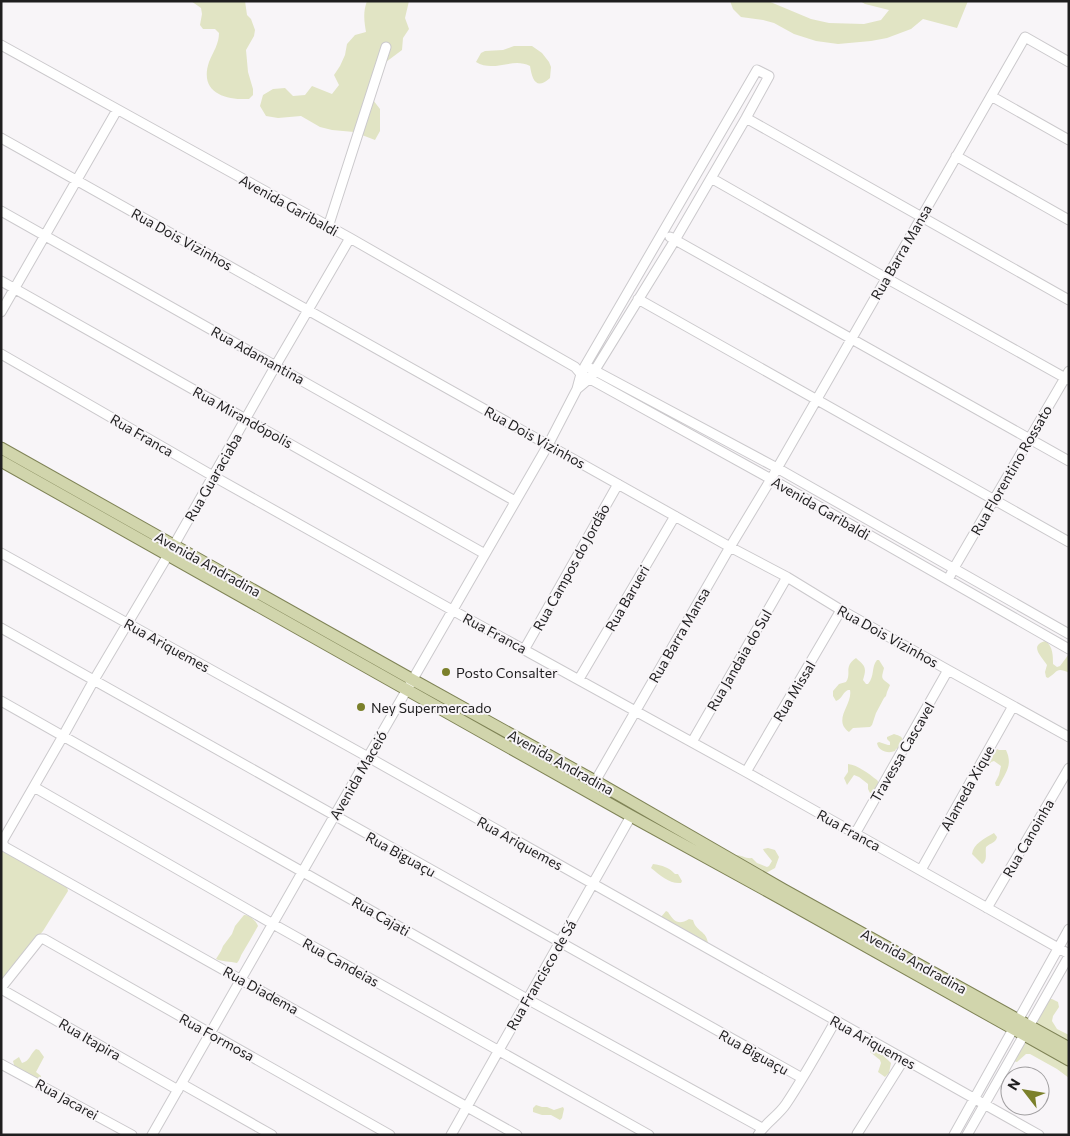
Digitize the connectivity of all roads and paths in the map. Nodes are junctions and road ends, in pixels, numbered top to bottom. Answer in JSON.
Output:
{"nodes":[{"id":1,"x":1,"y":45,"type":"edge"},
{"id":2,"x":386,"y":47,"type":"dead end"},
{"id":3,"x":1069,"y":62,"type":"edge"},
{"id":4,"x":991,"y":96,"type":"junction"},
{"id":5,"x":117,"y":110,"type":"junction"},
{"id":6,"x":746,"y":118,"type":"junction"},
{"id":7,"x":1,"y":138,"type":"edge"},
{"id":8,"x":1069,"y":140,"type":"edge"},
{"id":9,"x":956,"y":156,"type":"junction"},
{"id":10,"x":711,"y":178,"type":"junction"},
{"id":11,"x":77,"y":180,"type":"junction"},
{"id":12,"x":1,"y":211,"type":"edge"},
{"id":13,"x":921,"y":217,"type":"junction"},
{"id":14,"x":1069,"y":220,"type":"edge"},
{"id":15,"x":328,"y":227,"type":"junction"},
{"id":16,"x":663,"y":232,"type":"junction"},
{"id":17,"x":45,"y":235,"type":"junction"},
{"id":18,"x":350,"y":238,"type":"junction"},
{"id":19,"x":675,"y":240,"type":"junction"},
{"id":20,"x":886,"y":278,"type":"junction"},
{"id":21,"x":1,"y":281,"type":"edge"},
{"id":22,"x":15,"y":288,"type":"junction"},
{"id":23,"x":638,"y":299,"type":"junction"},
{"id":24,"x":1069,"y":300,"type":"edge"},
{"id":25,"x":308,"y":309,"type":"junction"},
{"id":26,"x":1,"y":312,"type":"edge"},
{"id":27,"x":851,"y":339,"type":"junction"},
{"id":28,"x":1,"y":354,"type":"edge"},
{"id":29,"x":276,"y":365,"type":"junction"},
{"id":30,"x":588,"y":372,"type":"junction"},
{"id":31,"x":1067,"y":377,"type":"edge"},
{"id":32,"x":816,"y":399,"type":"junction"},
{"id":33,"x":246,"y":419,"type":"junction"},
{"id":34,"x":1029,"y":439,"type":"junction"},
{"id":35,"x":548,"y":445,"type":"junction"},
{"id":36,"x":1,"y":448,"type":"edge"},
{"id":37,"x":1,"y":461,"type":"edge"},
{"id":38,"x":1069,"y":461,"type":"edge"},
{"id":39,"x":777,"y":468,"type":"junction"},
{"id":40,"x":213,"y":476,"type":"junction"},
{"id":41,"x":771,"y":479,"type":"junction"},
{"id":42,"x":618,"y":484,"type":"junction"},
{"id":43,"x":994,"y":499,"type":"junction"},
{"id":44,"x":515,"y":501,"type":"junction"},
{"id":45,"x":675,"y":516,"type":"junction"},
{"id":46,"x":1069,"y":542,"type":"edge"},
{"id":47,"x":730,"y":547,"type":"junction"},
{"id":48,"x":171,"y":550,"type":"junction"},
{"id":49,"x":1,"y":553,"type":"edge"},
{"id":50,"x":484,"y":554,"type":"junction"},
{"id":51,"x":954,"y":568,"type":"junction"},
{"id":52,"x":787,"y":577,"type":"junction"},
{"id":53,"x":948,"y":580,"type":"junction"},
{"id":54,"x":452,"y":610,"type":"junction"},
{"id":55,"x":842,"y":610,"type":"junction"},
{"id":56,"x":128,"y":623,"type":"junction"},
{"id":57,"x":1,"y":628,"type":"edge"},
{"id":58,"x":1069,"y":634,"type":"edge"},
{"id":59,"x":1069,"y":649,"type":"edge"},
{"id":60,"x":524,"y":650,"type":"junction"},
{"id":61,"x":948,"y":670,"type":"junction"},
{"id":62,"x":94,"y":680,"type":"junction"},
{"id":63,"x":579,"y":680,"type":"junction"},
{"id":64,"x":410,"y":685,"type":"junction"},
{"id":65,"x":1,"y":701,"type":"edge"},
{"id":66,"x":1013,"y":706,"type":"junction"},
{"id":67,"x":636,"y":711,"type":"junction"},
{"id":68,"x":64,"y":736,"type":"junction"},
{"id":69,"x":1069,"y":737,"type":"edge"},
{"id":70,"x":692,"y":742,"type":"junction"},
{"id":71,"x":368,"y":757,"type":"junction"},
{"id":72,"x":1069,"y":768,"type":"edge"},
{"id":73,"x":746,"y":772,"type":"junction"},
{"id":74,"x":595,"y":781,"type":"junction"},
{"id":75,"x":34,"y":787,"type":"junction"},
{"id":76,"x":589,"y":792,"type":"junction"},
{"id":77,"x":334,"y":816,"type":"junction"},
{"id":78,"x":631,"y":816,"type":"junction"},
{"id":79,"x":855,"y":834,"type":"junction"},
{"id":80,"x":5,"y":847,"type":"joint"},
{"id":81,"x":921,"y":870,"type":"junction"},
{"id":82,"x":303,"y":872,"type":"junction"},
{"id":83,"x":593,"y":884,"type":"junction"},
{"id":84,"x":782,"y":894,"type":"junction"},
{"id":85,"x":987,"y":908,"type":"junction"},
{"id":86,"x":273,"y":924,"type":"junction"},
{"id":87,"x":1069,"y":929,"type":"edge"},
{"id":88,"x":560,"y":942,"type":"junction"},
{"id":89,"x":1058,"y":948,"type":"junction"},
{"id":90,"x":1069,"y":955,"type":"edge"},
{"id":91,"x":241,"y":978,"type":"junction"},
{"id":92,"x":1,"y":988,"type":"edge"},
{"id":93,"x":527,"y":999,"type":"junction"},
{"id":94,"x":836,"y":1020,"type":"junction"},
{"id":95,"x":1016,"y":1024,"type":"junction"},
{"id":96,"x":1027,"y":1030,"type":"junction"},
{"id":97,"x":210,"y":1034,"type":"junction"},
{"id":98,"x":1069,"y":1048,"type":"edge"},
{"id":99,"x":498,"y":1050,"type":"junction"},
{"id":100,"x":904,"y":1059,"type":"junction"},
{"id":101,"x":1069,"y":1060,"type":"edge"},
{"id":102,"x":1,"y":1064,"type":"edge"},
{"id":103,"x":802,"y":1078,"type":"junction"},
{"id":104,"x":180,"y":1087,"type":"junction"},
{"id":105,"x":975,"y":1099,"type":"junction"},
{"id":106,"x":984,"y":1104,"type":"junction"},
{"id":107,"x":467,"y":1107,"type":"junction"},
{"id":108,"x":760,"y":1131,"type":"edge"},
{"id":109,"x":153,"y":1134,"type":"edge"},
{"id":110,"x":858,"y":1134,"type":"edge"},
{"id":111,"x":132,"y":1135,"type":"edge"},
{"id":112,"x":272,"y":1135,"type":"edge"},
{"id":113,"x":390,"y":1135,"type":"edge"},
{"id":114,"x":451,"y":1135,"type":"edge"},
{"id":115,"x":517,"y":1135,"type":"edge"},
{"id":116,"x":649,"y":1135,"type":"edge"},
{"id":117,"x":954,"y":1135,"type":"edge"},
{"id":118,"x":967,"y":1135,"type":"edge"},
{"id":119,"x":1039,"y":1135,"type":"edge"}],
"edges":[{"from":1,"to":5,"type":"street","name":"Avenida Garibaldi"},
{"from":2,"to":15,"type":"street"},
{"from":3,"to":4,"type":"street","name":"Rua Barra Mansa"},
{"from":4,"to":8,"type":"street"},
{"from":4,"to":9,"type":"street","name":"Rua Barra Mansa"},
{"from":5,"to":11,"type":"street"},
{"from":5,"to":15,"type":"street","name":"Avenida Garibaldi"},
{"from":6,"to":10,"type":"street"},
{"from":6,"to":13,"type":"street"},
{"from":6,"to":16,"type":"street"},
{"from":7,"to":11,"type":"street","name":"Rua Dois Vizinhos"},
{"from":9,"to":13,"type":"street","name":"Rua Barra Mansa"},
{"from":9,"to":14,"type":"street"},
{"from":10,"to":19,"type":"street"},
{"from":10,"to":20,"type":"street"},
{"from":11,"to":17,"type":"street"},
{"from":11,"to":25,"type":"street","name":"Rua Dois Vizinhos"},
{"from":12,"to":17,"type":"street","name":"Rua Adamantina"},
{"from":13,"to":20,"type":"street","name":"Rua Barra Mansa"},
{"from":13,"to":24,"type":"street"},
{"from":15,"to":18,"type":"street","name":"Avenida Garibaldi"},
{"from":16,"to":19,"type":"street"},
{"from":16,"to":30,"type":"street"},
{"from":17,"to":22,"type":"street"},
{"from":17,"to":29,"type":"street","name":"Rua Adamantina"},
{"from":18,"to":25,"type":"street","name":"Rua Guaraciaba"},
{"from":18,"to":30,"type":"street","name":"Avenida Garibaldi"},
{"from":19,"to":23,"type":"street"},
{"from":19,"to":27,"type":"street"},
{"from":20,"to":27,"type":"street","name":"Rua Barra Mansa"},
{"from":20,"to":31,"type":"street"},
{"from":21,"to":22,"type":"street","name":"Rua Mirandópolis"},
{"from":22,"to":26,"type":"street"},
{"from":22,"to":33,"type":"street","name":"Rua Mirandópolis"},
{"from":23,"to":30,"type":"street"},
{"from":23,"to":32,"type":"street"},
{"from":25,"to":29,"type":"street","name":"Rua Guaraciaba"},
{"from":25,"to":35,"type":"street","name":"Rua Dois Vizinhos"},
{"from":27,"to":32,"type":"street","name":"Rua Barra Mansa"},
{"from":27,"to":34,"type":"street"},
{"from":28,"to":40,"type":"street","name":"Rua Franca"},
{"from":29,"to":33,"type":"street","name":"Rua Guaraciaba"},
{"from":29,"to":44,"type":"street","name":"Rua Adamantina"},
{"from":30,"to":35,"type":"street","name":"Avenida Maceió"},
{"from":30,"to":39,"type":"street","name":"Avenida Garibaldi"},
{"from":30,"to":41,"type":"street","name":"Avenida Garibaldi"},
{"from":31,"to":34,"type":"street","name":"Rua Florentino Rossato"},
{"from":32,"to":39,"type":"street","name":"Rua Barra Mansa"},
{"from":32,"to":43,"type":"street"},
{"from":33,"to":40,"type":"street","name":"Rua Guaraciaba"},
{"from":33,"to":50,"type":"street","name":"Rua Mirandópolis"},
{"from":34,"to":38,"type":"street"},
{"from":34,"to":43,"type":"street","name":"Rua Florentino Rossato"},
{"from":35,"to":42,"type":"street","name":"Rua Dois Vizinhos"},
{"from":35,"to":44,"type":"street","name":"Avenida Maceió"},
{"from":36,"to":48,"type":"main road","name":"Avenida Andradina"},
{"from":37,"to":48,"type":"main road","name":"Avenida Andradina"},
{"from":39,"to":41,"type":"street","name":"Rua Barra Mansa"},
{"from":39,"to":51,"type":"street","name":"Avenida Garibaldi"},
{"from":40,"to":48,"type":"street","name":"Rua Guaraciaba"},
{"from":40,"to":54,"type":"street","name":"Rua Franca"},
{"from":41,"to":47,"type":"street","name":"Rua Barra Mansa"},
{"from":41,"to":53,"type":"street","name":"Avenida Garibaldi"},
{"from":42,"to":45,"type":"street","name":"Rua Dois Vizinhos"},
{"from":42,"to":60,"type":"street","name":"Rua Campos do Jordão"},
{"from":43,"to":46,"type":"street"},
{"from":43,"to":51,"type":"street","name":"Rua Florentino Rossato"},
{"from":44,"to":50,"type":"street","name":"Avenida Maceió"},
{"from":45,"to":47,"type":"street","name":"Rua Dois Vizinhos"},
{"from":45,"to":63,"type":"street","name":"Rua Barueri"},
{"from":47,"to":52,"type":"street","name":"Rua Dois Vizinhos"},
{"from":47,"to":67,"type":"street","name":"Rua Barra Mansa"},
{"from":48,"to":56,"type":"street","name":"Rua Guaraciaba"},
{"from":48,"to":64,"type":"main road","name":"Avenida Andradina"},
{"from":49,"to":56,"type":"street","name":"Rua Ariquemes"},
{"from":50,"to":54,"type":"street","name":"Avenida Maceió"},
{"from":51,"to":53,"type":"street","name":"Rua Florentino Rossato"},
{"from":51,"to":58,"type":"street","name":"Avenida Garibaldi"},
{"from":52,"to":55,"type":"street","name":"Rua Dois Vizinhos"},
{"from":52,"to":70,"type":"street","name":"Rua Jandaia do Sul"},
{"from":53,"to":59,"type":"street","name":"Avenida Garibaldi"},
{"from":54,"to":60,"type":"street","name":"Rua Franca"},
{"from":54,"to":64,"type":"street","name":"Avenida Maceió"},
{"from":55,"to":61,"type":"street","name":"Rua Dois Vizinhos"},
{"from":55,"to":73,"type":"street","name":"Rua Missal"},
{"from":56,"to":62,"type":"street","name":"Rua Guaraciaba"},
{"from":56,"to":71,"type":"street","name":"Rua Ariquemes"},
{"from":57,"to":62,"type":"street","name":"Rua Biguaçu"},
{"from":60,"to":63,"type":"street","name":"Rua Franca"},
{"from":61,"to":66,"type":"street","name":"Rua Dois Vizinhos"},
{"from":61,"to":79,"type":"street","name":"Travessa Cascavel"},
{"from":62,"to":68,"type":"street","name":"Rua Guaraciaba"},
{"from":62,"to":77,"type":"street","name":"Rua Biguaçu"},
{"from":63,"to":67,"type":"street","name":"Rua Franca"},
{"from":64,"to":71,"type":"street","name":"Avenida Maceió"},
{"from":64,"to":74,"type":"main road","name":"Avenida Andradina"},
{"from":64,"to":76,"type":"main road","name":"Avenida Andradina"},
{"from":65,"to":68,"type":"street","name":"Rua Cajati"},
{"from":66,"to":69,"type":"street","name":"Rua Dois Vizinhos"},
{"from":66,"to":81,"type":"street","name":"Alameda Xique"},
{"from":67,"to":70,"type":"street","name":"Rua Franca"},
{"from":67,"to":74,"type":"street","name":"Rua Barra Mansa"},
{"from":68,"to":75,"type":"street","name":"Rua Guaraciaba"},
{"from":68,"to":82,"type":"street","name":"Rua Cajati"},
{"from":70,"to":73,"type":"street","name":"Rua Franca"},
{"from":71,"to":77,"type":"street","name":"Avenida Maceió"},
{"from":71,"to":83,"type":"street","name":"Rua Ariquemes"},
{"from":72,"to":85,"type":"street","name":"Rua Canoinha"},
{"from":73,"to":79,"type":"street","name":"Rua Franca"},
{"from":74,"to":76,"type":"street","name":"Rua Barra Mansa"},
{"from":74,"to":84,"type":"main road","name":"Avenida Andradina"},
{"from":75,"to":80,"type":"street","name":"Rua Guaraciaba"},
{"from":75,"to":86,"type":"street","name":"Rua Candeias"},
{"from":76,"to":78,"type":"main road","name":"Avenida Andradina"},
{"from":77,"to":82,"type":"street","name":"Avenida Maceió"},
{"from":77,"to":88,"type":"street","name":"Rua Biguaçu"},
{"from":78,"to":83,"type":"street","name":"Rua Francisco de Sá"},
{"from":78,"to":84,"type":"main road","name":"Avenida Andradina"},
{"from":79,"to":81,"type":"street","name":"Rua Franca"},
{"from":80,"to":91,"type":"street","name":"Rua Diadema"},
{"from":81,"to":85,"type":"street","name":"Rua Franca"},
{"from":82,"to":86,"type":"street","name":"Avenida Maceió"},
{"from":82,"to":93,"type":"street","name":"Rua Cajati"},
{"from":83,"to":88,"type":"street","name":"Rua Francisco de Sá"},
{"from":83,"to":94,"type":"street","name":"Rua Ariquemes"},
{"from":84,"to":95,"type":"main road","name":"Avenida Andradina"},
{"from":85,"to":89,"type":"street","name":"Rua Franca"},
{"from":86,"to":91,"type":"street","name":"Avenida Maceió"},
{"from":86,"to":99,"type":"street","name":"Rua Candeias"},
{"from":87,"to":89,"type":"street"},
{"from":88,"to":93,"type":"street","name":"Rua Francisco de Sá"},
{"from":88,"to":103,"type":"street","name":"Rua Biguaçu"},
{"from":89,"to":90,"type":"street","name":"Rua Franca"},
{"from":89,"to":95,"type":"street"},
{"from":90,"to":96,"type":"street"},
{"from":91,"to":97,"type":"street","name":"Avenida Maceió"},
{"from":91,"to":107,"type":"street","name":"Rua Diadema"},
{"from":92,"to":97,"type":"street","name":"Rua Formosa"},
{"from":92,"to":104,"type":"street","name":"Rua Itapira"},
{"from":93,"to":99,"type":"street","name":"Rua Francisco de Sá"},
{"from":93,"to":108,"type":"street","name":"Rua Cajati"},
{"from":94,"to":100,"type":"street","name":"Rua Ariquemes"},
{"from":94,"to":103,"type":"street"},
{"from":95,"to":96,"type":"main road","name":"Avenida Andradina"},
{"from":95,"to":105,"type":"street"},
{"from":96,"to":98,"type":"main road","name":"Avenida Andradina"},
{"from":96,"to":101,"type":"main road","name":"Avenida Andradina"},
{"from":96,"to":106,"type":"street"},
{"from":97,"to":104,"type":"street","name":"Avenida Maceió"},
{"from":97,"to":113,"type":"street","name":"Rua Formosa"},
{"from":99,"to":107,"type":"street","name":"Rua Francisco de Sá"},
{"from":99,"to":116,"type":"street","name":"Rua Candeias"},
{"from":100,"to":105,"type":"street","name":"Rua Ariquemes"},
{"from":100,"to":110,"type":"street"},
{"from":102,"to":111,"type":"street","name":"Rua Jacarei"},
{"from":103,"to":108,"type":"street"},
{"from":104,"to":109,"type":"street","name":"Avenida Maceió"},
{"from":104,"to":112,"type":"street","name":"Rua Itapira"},
{"from":105,"to":106,"type":"street","name":"Rua Ariquemes"},
{"from":105,"to":117,"type":"street"},
{"from":106,"to":118,"type":"street"},
{"from":106,"to":119,"type":"street","name":"Rua Ariquemes"},
{"from":107,"to":114,"type":"street","name":"Rua Francisco de Sá"},
{"from":107,"to":115,"type":"street","name":"Rua Diadema"}]}
